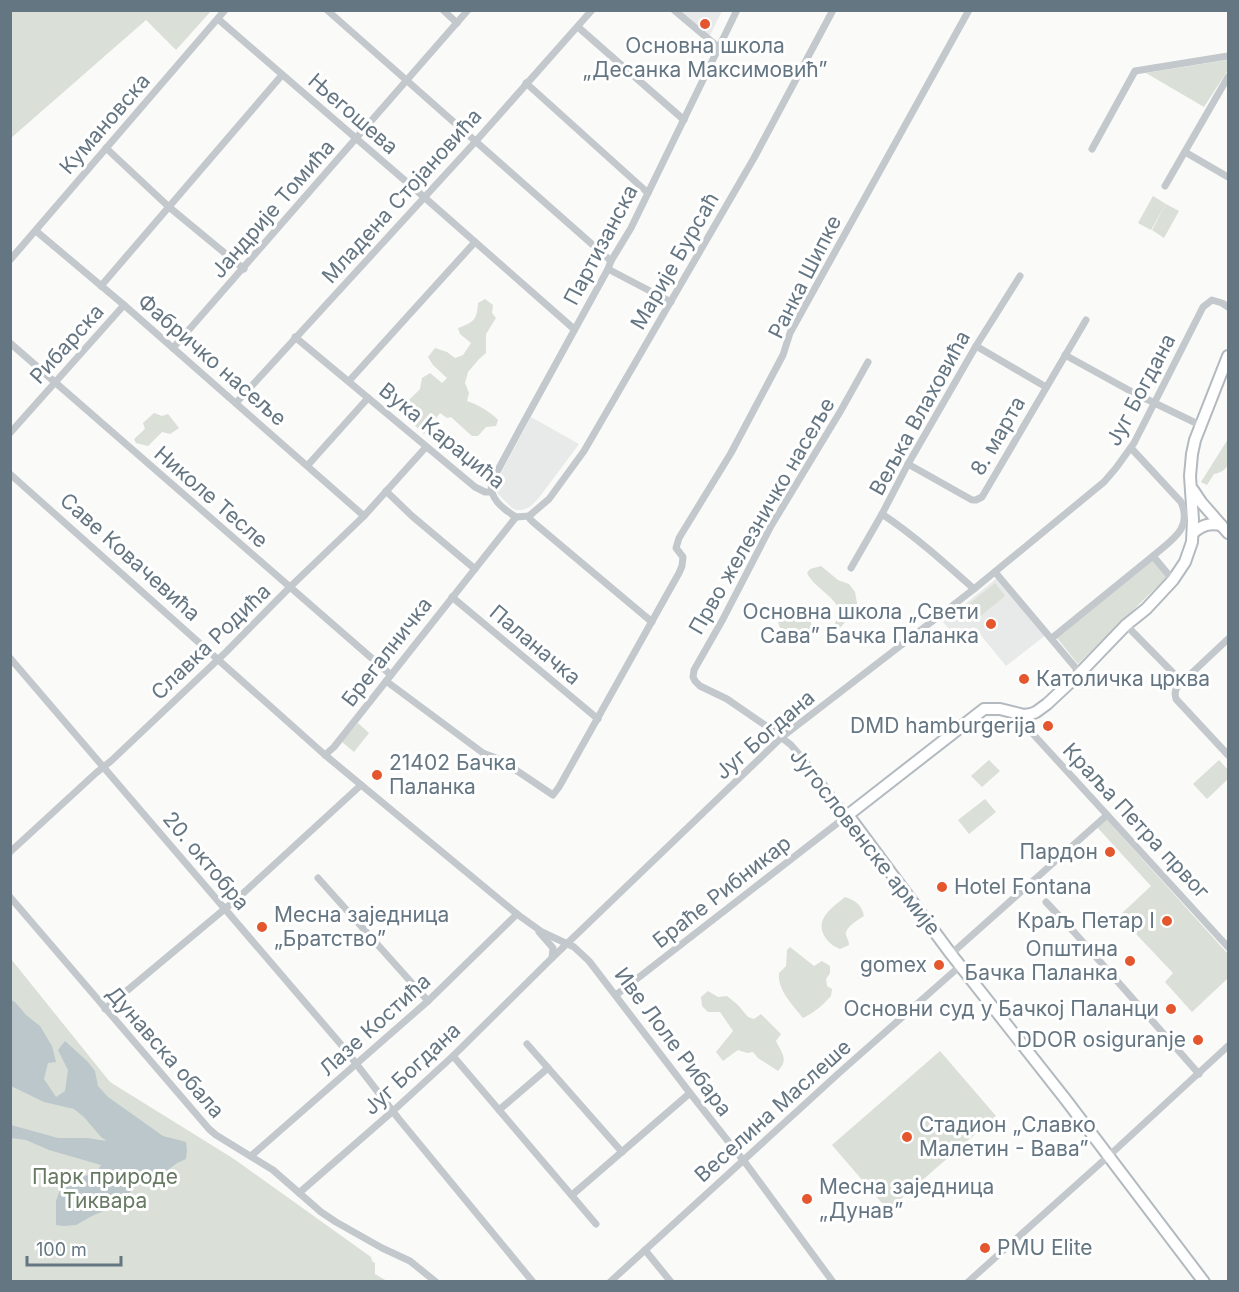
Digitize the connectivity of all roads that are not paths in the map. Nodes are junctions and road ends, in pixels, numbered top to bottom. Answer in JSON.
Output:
{"nodes":[{"id":1,"x":225,"y":10,"type":"edge"},
{"id":2,"x":327,"y":10,"type":"edge"},
{"id":3,"x":443,"y":10,"type":"edge"},
{"id":4,"x":468,"y":10,"type":"edge"},
{"id":5,"x":592,"y":10,"type":"edge"},
{"id":6,"x":674,"y":10,"type":"edge"},
{"id":7,"x":736,"y":10,"type":"edge"},
{"id":8,"x":833,"y":10,"type":"edge"},
{"id":9,"x":969,"y":10,"type":"edge"},
{"id":10,"x":218,"y":19,"type":"junction"},
{"id":11,"x":457,"y":23,"type":"junction"},
{"id":12,"x":578,"y":27,"type":"junction"},
{"id":13,"x":718,"y":47,"type":"junction"},
{"id":14,"x":1228,"y":56,"type":"edge"},
{"id":15,"x":282,"y":75,"type":"junction"},
{"id":16,"x":1228,"y":77,"type":"edge"},
{"id":17,"x":406,"y":81,"type":"junction"},
{"id":18,"x":526,"y":83,"type":"junction"},
{"id":19,"x":684,"y":120,"type":"junction"},
{"id":20,"x":355,"y":139,"type":"junction"},
{"id":21,"x":476,"y":141,"type":"junction"},
{"id":22,"x":105,"y":148,"type":"junction"},
{"id":23,"x":1092,"y":148,"type":"dead end"},
{"id":24,"x":1185,"y":152,"type":"junction"},
{"id":25,"x":1228,"y":177,"type":"edge"},
{"id":26,"x":1165,"y":186,"type":"dead end"},
{"id":27,"x":648,"y":193,"type":"junction"},
{"id":28,"x":424,"y":197,"type":"junction"},
{"id":29,"x":170,"y":207,"type":"junction"},
{"id":30,"x":36,"y":231,"type":"junction"},
{"id":31,"x":475,"y":242,"type":"junction"},
{"id":32,"x":10,"y":260,"type":"edge"},
{"id":33,"x":611,"y":261,"type":"junction"},
{"id":34,"x":243,"y":269,"type":"junction"},
{"id":35,"x":608,"y":269,"type":"junction"},
{"id":36,"x":1020,"y":276,"type":"dead end"},
{"id":37,"x":101,"y":286,"type":"junction"},
{"id":38,"x":671,"y":302,"type":"junction"},
{"id":39,"x":124,"y":305,"type":"junction"},
{"id":40,"x":1228,"y":307,"type":"edge"},
{"id":41,"x":1086,"y":320,"type":"dead end"},
{"id":42,"x":574,"y":329,"type":"junction"},
{"id":43,"x":295,"y":337,"type":"junction"},
{"id":44,"x":10,"y":344,"type":"edge"},
{"id":45,"x":976,"y":346,"type":"junction"},
{"id":46,"x":173,"y":348,"type":"junction"},
{"id":47,"x":1065,"y":355,"type":"junction"},
{"id":48,"x":1228,"y":356,"type":"edge"},
{"id":49,"x":868,"y":362,"type":"dead end"},
{"id":50,"x":349,"y":381,"type":"junction"},
{"id":51,"x":55,"y":382,"type":"junction"},
{"id":52,"x":1046,"y":387,"type":"junction"},
{"id":53,"x":368,"y":398,"type":"junction"},
{"id":54,"x":236,"y":403,"type":"junction"},
{"id":55,"x":1155,"y":404,"type":"junction"},
{"id":56,"x":1202,"y":426,"type":"junction"},
{"id":57,"x":10,"y":433,"type":"edge"},
{"id":58,"x":426,"y":447,"type":"junction"},
{"id":59,"x":1131,"y":448,"type":"junction"},
{"id":60,"x":908,"y":464,"type":"junction"},
{"id":61,"x":308,"y":465,"type":"junction"},
{"id":62,"x":10,"y":474,"type":"edge"},
{"id":63,"x":1191,"y":484,"type":"junction"},
{"id":64,"x":386,"y":491,"type":"junction"},
{"id":65,"x":491,"y":492,"type":"junction"},
{"id":66,"x":882,"y":514,"type":"junction"},
{"id":67,"x":364,"y":516,"type":"junction"},
{"id":68,"x":529,"y":516,"type":"junction"},
{"id":69,"x":516,"y":517,"type":"junction"},
{"id":70,"x":1226,"y":530,"type":"edge"},
{"id":71,"x":1193,"y":533,"type":"junction"},
{"id":72,"x":1153,"y":556,"type":"junction"},
{"id":73,"x":683,"y":557,"type":"joint"},
{"id":74,"x":851,"y":568,"type":"dead end"},
{"id":75,"x":475,"y":569,"type":"junction"},
{"id":76,"x":995,"y":572,"type":"junction"},
{"id":77,"x":1173,"y":580,"type":"junction"},
{"id":78,"x":290,"y":587,"type":"junction"},
{"id":79,"x":974,"y":589,"type":"junction"},
{"id":80,"x":452,"y":597,"type":"junction"},
{"id":81,"x":651,"y":622,"type":"junction"},
{"id":82,"x":1126,"y":625,"type":"junction"},
{"id":83,"x":1052,"y":639,"type":"junction"},
{"id":84,"x":1228,"y":639,"type":"edge"},
{"id":85,"x":10,"y":658,"type":"edge"},
{"id":86,"x":218,"y":659,"type":"junction"},
{"id":87,"x":1080,"y":673,"type":"junction"},
{"id":88,"x":388,"y":678,"type":"junction"},
{"id":89,"x":1182,"y":682,"type":"junction"},
{"id":90,"x":700,"y":686,"type":"joint"},
{"id":91,"x":1024,"y":715,"type":"junction"},
{"id":92,"x":598,"y":719,"type":"junction"},
{"id":93,"x":782,"y":737,"type":"junction"},
{"id":94,"x":325,"y":755,"type":"junction"},
{"id":95,"x":1228,"y":755,"type":"edge"},
{"id":96,"x":104,"y":767,"type":"junction"},
{"id":97,"x":361,"y":785,"type":"junction"},
{"id":98,"x":553,"y":795,"type":"joint"},
{"id":99,"x":848,"y":815,"type":"junction"},
{"id":100,"x":1107,"y":815,"type":"junction"},
{"id":101,"x":10,"y":852,"type":"edge"},
{"id":102,"x":318,"y":878,"type":"dead end"},
{"id":103,"x":10,"y":897,"type":"edge"},
{"id":104,"x":1046,"y":902,"type":"dead end"},
{"id":105,"x":225,"y":909,"type":"junction"},
{"id":106,"x":517,"y":914,"type":"junction"},
{"id":107,"x":533,"y":926,"type":"junction"},
{"id":108,"x":567,"y":944,"type":"junction"},
{"id":109,"x":1228,"y":947,"type":"edge"},
{"id":110,"x":951,"y":954,"type":"junction"},
{"id":111,"x":552,"y":958,"type":"junction"},
{"id":112,"x":960,"y":966,"type":"junction"},
{"id":113,"x":616,"y":995,"type":"junction"},
{"id":114,"x":428,"y":1001,"type":"junction"},
{"id":115,"x":105,"y":1008,"type":"junction"},
{"id":116,"x":527,"y":1044,"type":"dead end"},
{"id":117,"x":1228,"y":1046,"type":"edge"},
{"id":118,"x":453,"y":1056,"type":"junction"},
{"id":119,"x":356,"y":1065,"type":"junction"},
{"id":120,"x":548,"y":1068,"type":"junction"},
{"id":121,"x":1199,"y":1074,"type":"junction"},
{"id":122,"x":690,"y":1093,"type":"junction"},
{"id":123,"x":499,"y":1110,"type":"junction"},
{"id":124,"x":393,"y":1111,"type":"junction"},
{"id":125,"x":622,"y":1152,"type":"junction"},
{"id":126,"x":251,"y":1156,"type":"junction"},
{"id":127,"x":1108,"y":1156,"type":"junction"},
{"id":128,"x":743,"y":1160,"type":"junction"},
{"id":129,"x":299,"y":1193,"type":"junction"},
{"id":130,"x":572,"y":1195,"type":"junction"},
{"id":131,"x":596,"y":1224,"type":"dead end"},
{"id":132,"x":645,"y":1250,"type":"junction"},
{"id":133,"x":436,"y":1281,"type":"edge"},
{"id":134,"x":533,"y":1281,"type":"edge"},
{"id":135,"x":610,"y":1281,"type":"edge"},
{"id":136,"x":671,"y":1281,"type":"edge"},
{"id":137,"x":833,"y":1281,"type":"edge"},
{"id":138,"x":968,"y":1281,"type":"edge"},
{"id":139,"x":1204,"y":1281,"type":"edge"}],
"edges":[{"from":1,"to":10,"type":"street","name":"Кумановска"},
{"from":2,"to":17,"type":"street"},
{"from":3,"to":11,"type":"street"},
{"from":4,"to":11,"type":"street","name":"Јандрије Томића"},
{"from":5,"to":12,"type":"street","name":"Младена Стојановића"},
{"from":6,"to":13,"type":"street"},
{"from":7,"to":13,"type":"street","name":"Партизанска"},
{"from":8,"to":38,"type":"street","name":"Марије Бурсаћ"},
{"from":9,"to":73,"type":"street","name":"Ранка Шипке"},
{"from":10,"to":15,"type":"street","name":"Његошева"},
{"from":10,"to":22,"type":"street","name":"Кумановска"},
{"from":11,"to":17,"type":"street","name":"Јандрије Томића"},
{"from":12,"to":18,"type":"street","name":"Младена Стојановића"},
{"from":12,"to":19,"type":"street"},
{"from":13,"to":19,"type":"street","name":"Партизанска"},
{"from":14,"to":23,"type":"street"},
{"from":15,"to":20,"type":"street","name":"Његошева"},
{"from":15,"to":29,"type":"street"},
{"from":16,"to":24,"type":"street"},
{"from":17,"to":20,"type":"street","name":"Јандрије Томића"},
{"from":17,"to":21,"type":"street"},
{"from":18,"to":21,"type":"street","name":"Младена Стојановића"},
{"from":18,"to":27,"type":"street"},
{"from":19,"to":27,"type":"street","name":"Партизанска"},
{"from":20,"to":28,"type":"street","name":"Његошева"},
{"from":20,"to":34,"type":"street","name":"Јандрије Томића"},
{"from":21,"to":28,"type":"street","name":"Младена Стојановића"},
{"from":21,"to":33,"type":"street"},
{"from":22,"to":29,"type":"street"},
{"from":22,"to":30,"type":"street","name":"Кумановска"},
{"from":24,"to":25,"type":"street"},
{"from":24,"to":26,"type":"street"},
{"from":27,"to":33,"type":"street","name":"Партизанска"},
{"from":28,"to":31,"type":"street","name":"Његошева"},
{"from":28,"to":43,"type":"street","name":"Младена Стојановића"},
{"from":29,"to":34,"type":"street"},
{"from":29,"to":37,"type":"street"},
{"from":30,"to":32,"type":"street","name":"Кумановска"},
{"from":30,"to":37,"type":"street","name":"Фабричко насеље"},
{"from":31,"to":42,"type":"street","name":"Његошева"},
{"from":31,"to":50,"type":"street"},
{"from":33,"to":35,"type":"street","name":"Партизанска"},
{"from":34,"to":46,"type":"street","name":"Јандрије Томића"},
{"from":35,"to":38,"type":"street"},
{"from":35,"to":42,"type":"street","name":"Партизанска"},
{"from":36,"to":45,"type":"street","name":"Вељка Влаховића"},
{"from":37,"to":39,"type":"street","name":"Фабричко насеље"},
{"from":38,"to":68,"type":"street","name":"Марије Бурсаћ"},
{"from":39,"to":46,"type":"street","name":"Фабричко насеље"},
{"from":39,"to":51,"type":"street","name":"Рибарска"},
{"from":40,"to":55,"type":"street","name":"Југ Богдана"},
{"from":41,"to":47,"type":"street","name":"8. марта"},
{"from":42,"to":65,"type":"street","name":"Партизанска"},
{"from":43,"to":50,"type":"street","name":"Вука Караџића"},
{"from":43,"to":54,"type":"street","name":"Младена Стојановића"},
{"from":44,"to":51,"type":"street","name":"Николе Тесле"},
{"from":45,"to":52,"type":"street"},
{"from":45,"to":60,"type":"street","name":"Вељка Влаховића"},
{"from":46,"to":54,"type":"street","name":"Фабричко насеље"},
{"from":47,"to":52,"type":"street","name":"8. марта"},
{"from":47,"to":55,"type":"street"},
{"from":48,"to":56,"type":"street"},
{"from":49,"to":90,"type":"street","name":"Прво железничко насеље"},
{"from":50,"to":53,"type":"street","name":"Вука Караџића"},
{"from":51,"to":57,"type":"street","name":"Рибарска"},
{"from":51,"to":78,"type":"street","name":"Николе Тесле"},
{"from":52,"to":60,"type":"street","name":"8. марта"},
{"from":53,"to":58,"type":"street","name":"Вука Караџића"},
{"from":53,"to":61,"type":"street"},
{"from":54,"to":61,"type":"street","name":"Фабричко насеље"},
{"from":55,"to":56,"type":"street"},
{"from":55,"to":59,"type":"street","name":"Југ Богдана"},
{"from":56,"to":63,"type":"street"},
{"from":58,"to":64,"type":"street","name":"Славка Родића"},
{"from":58,"to":65,"type":"street","name":"Вука Караџића"},
{"from":59,"to":72,"type":"street"},
{"from":59,"to":76,"type":"street","name":"Југ Богдана"},
{"from":60,"to":66,"type":"street","name":"Вељка Влаховића"},
{"from":61,"to":67,"type":"street","name":"Фабричко насеље"},
{"from":62,"to":86,"type":"street","name":"Саве Ковачевића"},
{"from":63,"to":70,"type":"street"},
{"from":63,"to":71,"type":"street"},
{"from":64,"to":67,"type":"street","name":"Славка Родића"},
{"from":64,"to":75,"type":"street"},
{"from":65,"to":69,"type":"street","name":"Вука Караџића"},
{"from":66,"to":74,"type":"street","name":"Вељка Влаховића"},
{"from":66,"to":79,"type":"street"},
{"from":67,"to":78,"type":"street","name":"Славка Родића"},
{"from":68,"to":69,"type":"street"},
{"from":68,"to":81,"type":"street"},
{"from":69,"to":75,"type":"street","name":"Брегалничка"},
{"from":70,"to":71,"type":"street"},
{"from":71,"to":77,"type":"street"},
{"from":72,"to":77,"type":"street"},
{"from":72,"to":83,"type":"street"},
{"from":73,"to":81,"type":"street","name":"Прво железничко насеље"},
{"from":75,"to":80,"type":"street","name":"Брегалничка"},
{"from":76,"to":79,"type":"street","name":"Југ Богдана"},
{"from":76,"to":83,"type":"street"},
{"from":77,"to":82,"type":"street"},
{"from":78,"to":86,"type":"street","name":"Славка Родића"},
{"from":78,"to":88,"type":"street","name":"Николе Тесле"},
{"from":79,"to":93,"type":"street","name":"Југ Богдана"},
{"from":80,"to":88,"type":"street","name":"Брегалничка"},
{"from":80,"to":92,"type":"street","name":"Паланачка"},
{"from":81,"to":92,"type":"street","name":"Прво железничко насеље"},
{"from":82,"to":87,"type":"street"},
{"from":82,"to":89,"type":"street"},
{"from":83,"to":87,"type":"street"},
{"from":84,"to":89,"type":"street"},
{"from":85,"to":96,"type":"street","name":"20. октобра"},
{"from":86,"to":94,"type":"street","name":"Саве Ковачевића"},
{"from":86,"to":96,"type":"street","name":"Славка Родића"},
{"from":87,"to":91,"type":"street"},
{"from":88,"to":94,"type":"street","name":"Брегалничка"},
{"from":88,"to":98,"type":"street","name":"Николе Тесле"},
{"from":89,"to":95,"type":"street"},
{"from":90,"to":93,"type":"street","name":"Југословенске армије"},
{"from":91,"to":99,"type":"street"},
{"from":91,"to":100,"type":"street","name":"Краља Петра првог"},
{"from":92,"to":98,"type":"street","name":"Прво железничко насеље"},
{"from":93,"to":99,"type":"street","name":"Југословенске армије"},
{"from":93,"to":108,"type":"street","name":"Југ Богдана"},
{"from":94,"to":97,"type":"street","name":"Саве Ковачевића"},
{"from":96,"to":101,"type":"street","name":"Славка Родића"},
{"from":96,"to":105,"type":"street","name":"20. октобра"},
{"from":97,"to":105,"type":"street"},
{"from":97,"to":106,"type":"street","name":"Саве Ковачевића"},
{"from":99,"to":110,"type":"street","name":"Југословенске армије"},
{"from":99,"to":113,"type":"street","name":"Браће Рибникар"},
{"from":100,"to":109,"type":"street","name":"Краља Петра првог"},
{"from":100,"to":110,"type":"street"},
{"from":102,"to":114,"type":"street"},
{"from":103,"to":115,"type":"street","name":"Дунавска обала"},
{"from":104,"to":121,"type":"street"},
{"from":105,"to":115,"type":"street"},
{"from":105,"to":119,"type":"street","name":"20. октобра"},
{"from":106,"to":107,"type":"street","name":"Саве Ковачевића"},
{"from":106,"to":114,"type":"street","name":"Лазе Костића"},
{"from":107,"to":108,"type":"street","name":"Иве Лоле Рибара"},
{"from":107,"to":111,"type":"street"},
{"from":108,"to":111,"type":"street","name":"Југ Богдана"},
{"from":108,"to":113,"type":"street","name":"Иве Лоле Рибара"},
{"from":110,"to":112,"type":"street","name":"Југословенске армије"},
{"from":111,"to":118,"type":"street","name":"Југ Богдана"},
{"from":112,"to":127,"type":"street","name":"Југословенске армије"},
{"from":112,"to":128,"type":"street","name":"Веселина Маслеше"},
{"from":113,"to":122,"type":"street","name":"Иве Лоле Рибара"},
{"from":114,"to":119,"type":"street","name":"Лазе Костића"},
{"from":115,"to":126,"type":"street","name":"Дунавска обала"},
{"from":116,"to":120,"type":"street"},
{"from":117,"to":121,"type":"street"},
{"from":118,"to":123,"type":"street"},
{"from":118,"to":124,"type":"street","name":"Југ Богдана"},
{"from":119,"to":124,"type":"street","name":"20. октобра"},
{"from":119,"to":126,"type":"street","name":"Лазе Костића"},
{"from":120,"to":123,"type":"street"},
{"from":120,"to":125,"type":"street"},
{"from":121,"to":127,"type":"street"},
{"from":122,"to":125,"type":"street"},
{"from":122,"to":128,"type":"street","name":"Иве Лоле Рибара"},
{"from":123,"to":130,"type":"street"},
{"from":124,"to":129,"type":"street","name":"Југ Богдана"},
{"from":124,"to":134,"type":"street","name":"20. октобра"},
{"from":125,"to":130,"type":"street"},
{"from":126,"to":129,"type":"street","name":"Дунавска обала"},
{"from":127,"to":138,"type":"street"},
{"from":127,"to":139,"type":"street","name":"Југословенске армије"},
{"from":128,"to":132,"type":"street","name":"Веселина Маслеше"},
{"from":128,"to":137,"type":"street","name":"Иве Лоле Рибара"},
{"from":129,"to":133,"type":"street","name":"Дунавска обала"},
{"from":130,"to":131,"type":"street"},
{"from":132,"to":135,"type":"street","name":"Веселина Маслеше"},
{"from":132,"to":136,"type":"street"}]}
